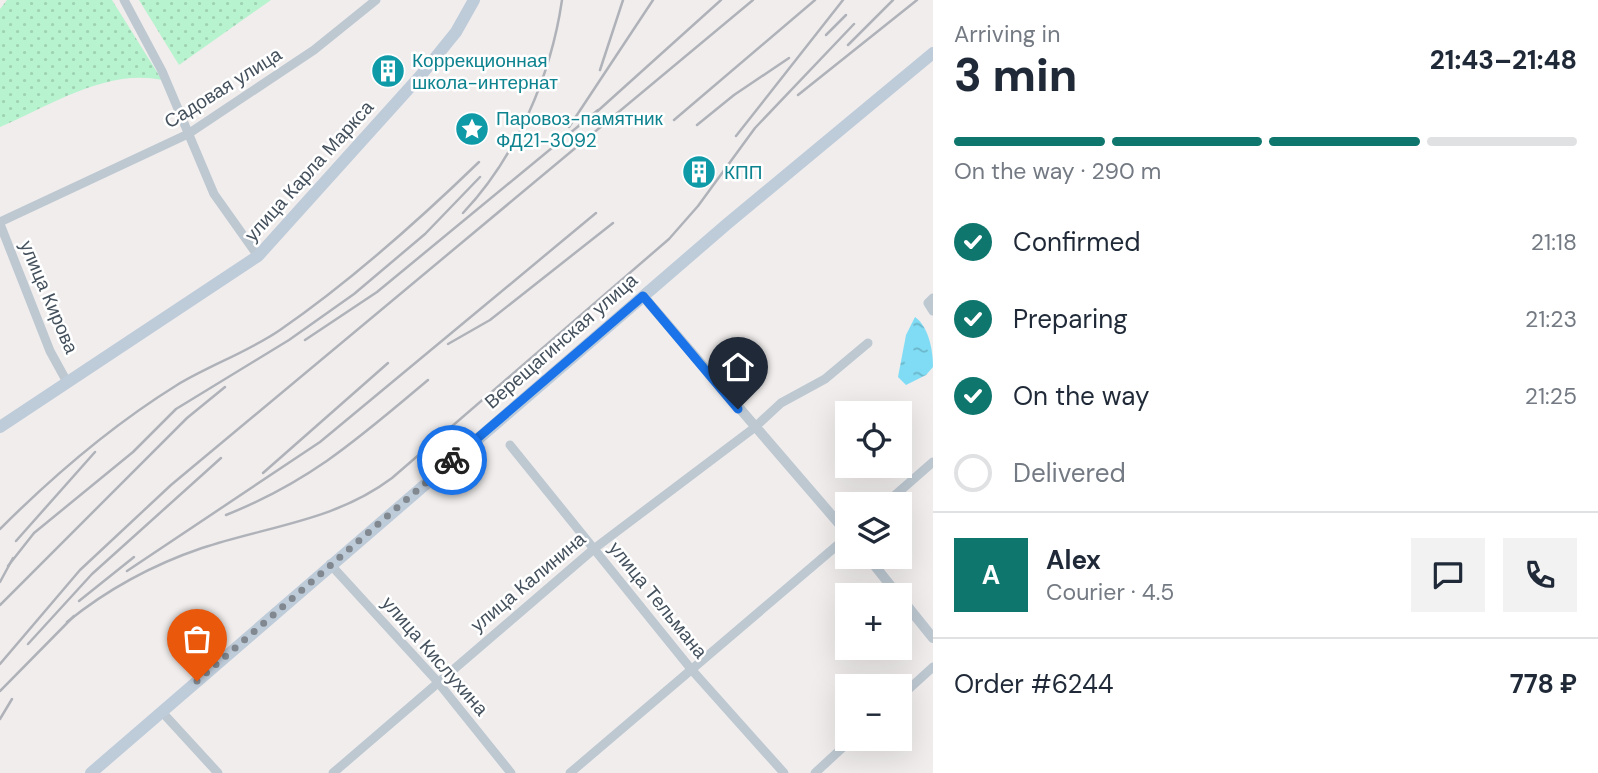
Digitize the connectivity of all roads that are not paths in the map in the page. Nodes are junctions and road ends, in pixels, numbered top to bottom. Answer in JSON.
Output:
{"nodes":[{"id":1,"x":124,"y":0,"type":"edge"},
{"id":2,"x":376,"y":0,"type":"edge"},
{"id":3,"x":474,"y":0,"type":"edge"},
{"id":4,"x":933,"y":53,"type":"edge"},
{"id":5,"x":188,"y":134,"type":"junction"},
{"id":6,"x":0,"y":223,"type":"edge"},
{"id":7,"x":258,"y":256,"type":"junction"},
{"id":8,"x":643,"y":296,"type":"junction"},
{"id":9,"x":868,"y":343,"type":"dead end"},
{"id":10,"x":67,"y":382,"type":"junction"},
{"id":11,"x":0,"y":427,"type":"edge"},
{"id":12,"x":754,"y":428,"type":"junction"},
{"id":13,"x":510,"y":445,"type":"dead end"},
{"id":14,"x":933,"y":462,"type":"edge"},
{"id":15,"x":899,"y":492,"type":"edge"},
{"id":16,"x":835,"y":521,"type":"edge"},
{"id":17,"x":835,"y":545,"type":"edge"},
{"id":18,"x":594,"y":548,"type":"junction"},
{"id":19,"x":330,"y":565,"type":"junction"},
{"id":20,"x":877,"y":569,"type":"edge"},
{"id":21,"x":889,"y":583,"type":"edge"},
{"id":22,"x":912,"y":612,"type":"edge"},
{"id":23,"x":933,"y":638,"type":"edge"},
{"id":24,"x":933,"y":667,"type":"edge"},
{"id":25,"x":691,"y":669,"type":"junction"},
{"id":26,"x":438,"y":681,"type":"junction"},
{"id":27,"x":912,"y":686,"type":"edge"},
{"id":28,"x":162,"y":712,"type":"junction"},
{"id":29,"x":839,"y":751,"type":"edge"},
{"id":30,"x":91,"y":773,"type":"edge"},
{"id":31,"x":218,"y":773,"type":"edge"},
{"id":32,"x":333,"y":773,"type":"edge"},
{"id":33,"x":511,"y":773,"type":"edge"},
{"id":34,"x":570,"y":773,"type":"edge"},
{"id":35,"x":784,"y":773,"type":"edge"},
{"id":36,"x":815,"y":773,"type":"edge"}],
"edges":[{"from":1,"to":5,"type":"street"},
{"from":2,"to":5,"type":"street","name":"Садовая улица"},
{"from":3,"to":7,"type":"main road","name":"улица Карла Маркса"},
{"from":4,"to":8,"type":"main road","name":"Верещагинская улица"},
{"from":5,"to":6,"type":"street","name":"Садовая улица"},
{"from":5,"to":7,"type":"street"},
{"from":6,"to":10,"type":"street","name":"улица Кирова"},
{"from":7,"to":10,"type":"main road","name":"улица Карла Маркса"},
{"from":8,"to":12,"type":"street"},
{"from":8,"to":19,"type":"main road","name":"Верещагинская улица"},
{"from":9,"to":12,"type":"street","name":"улица Калинина"},
{"from":10,"to":11,"type":"main road","name":"улица Карла Маркса"},
{"from":12,"to":16,"type":"street"},
{"from":12,"to":18,"type":"street","name":"улица Калинина"},
{"from":13,"to":18,"type":"street","name":"улица Тельмана"},
{"from":14,"to":15,"type":"street"},
{"from":17,"to":25,"type":"street"},
{"from":18,"to":25,"type":"street","name":"улица Тельмана"},
{"from":18,"to":26,"type":"street","name":"улица Калинина"},
{"from":19,"to":26,"type":"street","name":"улица Кислухина"},
{"from":19,"to":28,"type":"main road","name":"Верещагинская улица"},
{"from":20,"to":21,"type":"street"},
{"from":22,"to":23,"type":"street"},
{"from":24,"to":27,"type":"street"},
{"from":25,"to":34,"type":"street"},
{"from":25,"to":35,"type":"street","name":"улица Тельмана"},
{"from":26,"to":32,"type":"street","name":"улица Калинина"},
{"from":26,"to":33,"type":"street","name":"улица Кислухина"},
{"from":28,"to":30,"type":"main road","name":"Верещагинская улица"},
{"from":28,"to":31,"type":"street"},
{"from":29,"to":36,"type":"street"}]}
